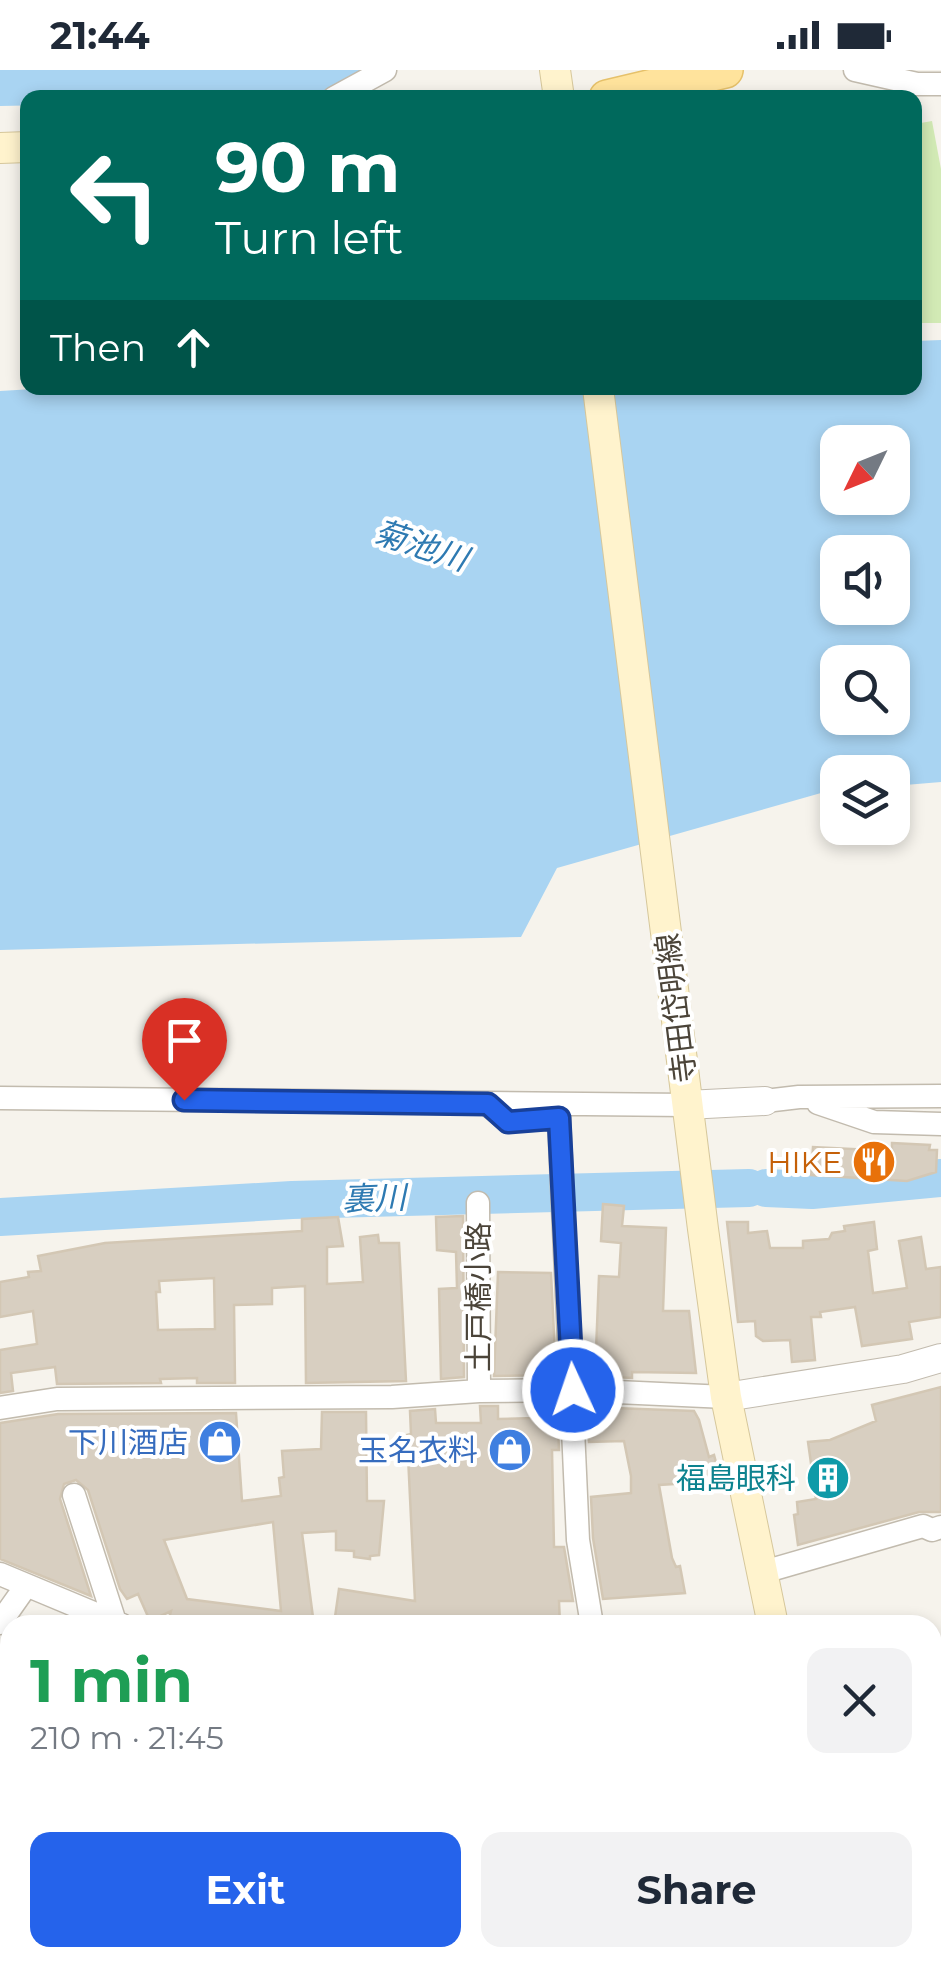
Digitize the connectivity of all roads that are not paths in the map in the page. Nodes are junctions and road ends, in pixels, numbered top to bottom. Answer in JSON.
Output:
{"nodes":[{"id":1,"x":385,"y":70,"type":"edge"},
{"id":2,"x":726,"y":70,"type":"edge"},
{"id":3,"x":855,"y":70,"type":"edge"},
{"id":4,"x":941,"y":84,"type":"edge"},
{"id":5,"x":349,"y":90,"type":"edge"},
{"id":6,"x":641,"y":90,"type":"edge"},
{"id":7,"x":599,"y":395,"type":"edge"},
{"id":8,"x":676,"y":1095,"type":"junction"},
{"id":9,"x":799,"y":1096,"type":"junction"},
{"id":10,"x":941,"y":1096,"type":"edge"},
{"id":11,"x":0,"y":1098,"type":"edge"},
{"id":12,"x":765,"y":1101,"type":"joint"},
{"id":13,"x":488,"y":1104,"type":"junction"},
{"id":14,"x":941,"y":1124,"type":"edge"},
{"id":15,"x":560,"y":1130,"type":"junction"},
{"id":16,"x":478,"y":1203,"type":"dead end"},
{"id":17,"x":941,"y":1358,"type":"edge"},
{"id":18,"x":573,"y":1390,"type":"junction"},
{"id":19,"x":479,"y":1391,"type":"junction"},
{"id":20,"x":726,"y":1396,"type":"junction"},
{"id":21,"x":0,"y":1408,"type":"edge"},
{"id":22,"x":74,"y":1495,"type":"dead end"},
{"id":23,"x":941,"y":1527,"type":"edge"},
{"id":24,"x":760,"y":1572,"type":"junction"},
{"id":25,"x":0,"y":1574,"type":"edge"},
{"id":26,"x":26,"y":1586,"type":"junction"},
{"id":27,"x":6,"y":1615,"type":"edge"},
{"id":28,"x":97,"y":1615,"type":"edge"},
{"id":29,"x":116,"y":1615,"type":"edge"},
{"id":30,"x":590,"y":1615,"type":"edge"},
{"id":31,"x":771,"y":1615,"type":"edge"}],
"edges":[{"from":1,"to":5,"type":"street"},
{"from":2,"to":6,"type":"main road"},
{"from":3,"to":4,"type":"street"},
{"from":7,"to":8,"type":"main road","name":"寺田岱明線"},
{"from":8,"to":12,"type":"street"},
{"from":8,"to":13,"type":"street"},
{"from":8,"to":15,"type":"street"},
{"from":8,"to":20,"type":"main road","name":"寺田岱明線"},
{"from":9,"to":10,"type":"street"},
{"from":9,"to":12,"type":"street"},
{"from":9,"to":14,"type":"street"},
{"from":11,"to":13,"type":"street"},
{"from":13,"to":15,"type":"street"},
{"from":15,"to":18,"type":"street"},
{"from":16,"to":19,"type":"street","name":"土戸橋小路"},
{"from":17,"to":20,"type":"street"},
{"from":18,"to":19,"type":"street"},
{"from":18,"to":20,"type":"street"},
{"from":18,"to":30,"type":"street"},
{"from":19,"to":21,"type":"street"},
{"from":20,"to":24,"type":"main road","name":"寺田岱明線"},
{"from":22,"to":29,"type":"street"},
{"from":23,"to":24,"type":"street"},
{"from":24,"to":31,"type":"main road","name":"寺田岱明線"},
{"from":25,"to":26,"type":"street"},
{"from":26,"to":27,"type":"street"},
{"from":26,"to":28,"type":"street"}]}
